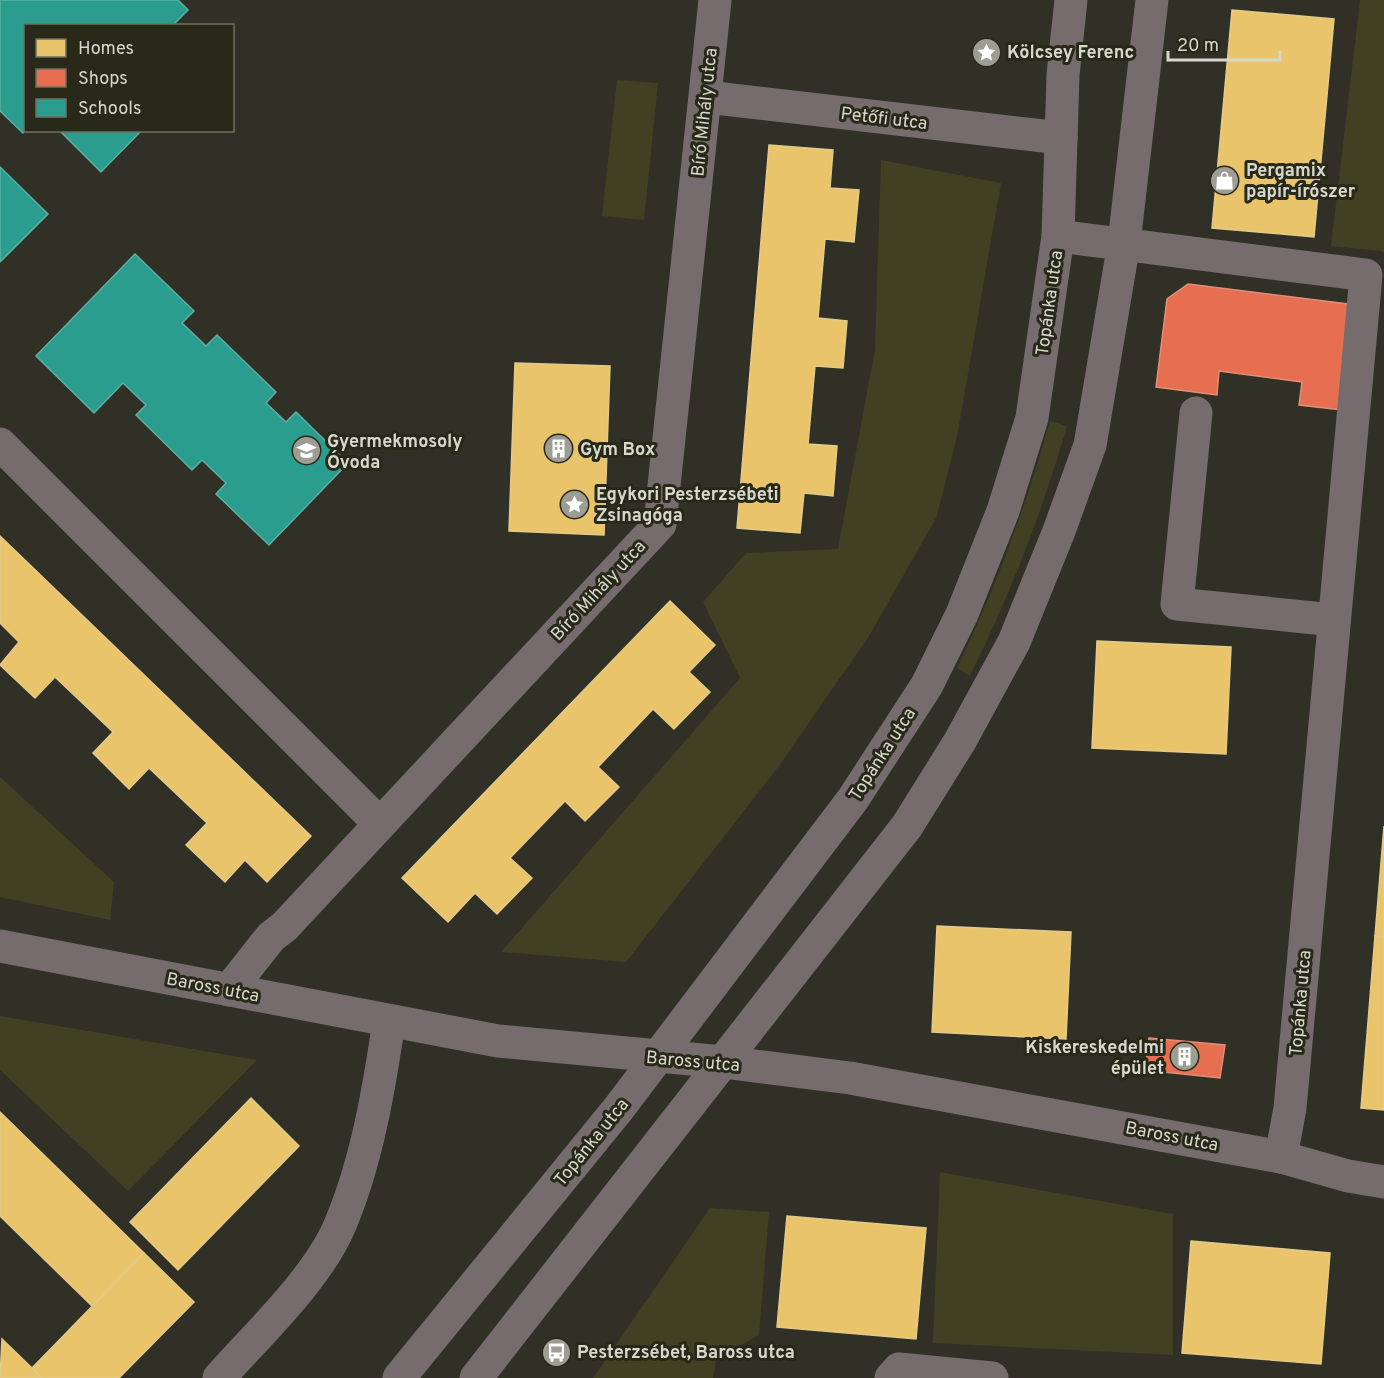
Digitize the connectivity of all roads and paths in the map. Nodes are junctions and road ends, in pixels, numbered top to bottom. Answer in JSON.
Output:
{"nodes":[{"id":1,"x":716,"y":0,"type":"edge"},
{"id":2,"x":1071,"y":0,"type":"edge"},
{"id":3,"x":1152,"y":0,"type":"edge"},
{"id":4,"x":706,"y":97,"type":"junction"},
{"id":5,"x":1061,"y":138,"type":"junction"},
{"id":6,"x":1058,"y":236,"type":"junction"},
{"id":7,"x":1124,"y":243,"type":"junction"},
{"id":8,"x":1196,"y":413,"type":"dead end"},
{"id":9,"x":0,"y":444,"type":"edge"},
{"id":10,"x":1334,"y":620,"type":"junction"},
{"id":11,"x":380,"y":823,"type":"junction"},
{"id":12,"x":0,"y":946,"type":"edge"},
{"id":13,"x":229,"y":990,"type":"junction"},
{"id":14,"x":389,"y":1021,"type":"junction"},
{"id":15,"x":657,"y":1058,"type":"junction"},
{"id":16,"x":723,"y":1062,"type":"junction"},
{"id":17,"x":1281,"y":1157,"type":"junction"},
{"id":18,"x":1384,"y":1182,"type":"edge"},
{"id":19,"x":219,"y":1378,"type":"edge"},
{"id":20,"x":399,"y":1378,"type":"edge"},
{"id":21,"x":476,"y":1378,"type":"edge"},
{"id":22,"x":891,"y":1378,"type":"edge"},
{"id":23,"x":992,"y":1378,"type":"edge"}],
"edges":[{"from":1,"to":4,"type":"street","name":"Bíró Mihály utca"},
{"from":2,"to":5,"type":"street","name":"Topánka utca"},
{"from":3,"to":7,"type":"street"},
{"from":4,"to":5,"type":"street","name":"Petőfi utca"},
{"from":4,"to":11,"type":"street","name":"Bíró Mihály utca"},
{"from":5,"to":6,"type":"street","name":"Topánka utca"},
{"from":6,"to":7,"type":"street"},
{"from":6,"to":15,"type":"street","name":"Topánka utca"},
{"from":7,"to":10,"type":"street","name":"Topánka utca"},
{"from":7,"to":16,"type":"street"},
{"from":8,"to":10,"type":"street"},
{"from":9,"to":11,"type":"street"},
{"from":10,"to":17,"type":"street","name":"Topánka utca"},
{"from":11,"to":13,"type":"street","name":"Bíró Mihály utca"},
{"from":12,"to":13,"type":"street","name":"Baross utca"},
{"from":13,"to":14,"type":"street","name":"Baross utca"},
{"from":14,"to":15,"type":"street","name":"Baross utca"},
{"from":14,"to":19,"type":"street"},
{"from":15,"to":16,"type":"street","name":"Baross utca"},
{"from":15,"to":20,"type":"street","name":"Topánka utca"},
{"from":16,"to":17,"type":"street","name":"Baross utca"},
{"from":16,"to":21,"type":"street"},
{"from":17,"to":18,"type":"street","name":"Baross utca"},
{"from":22,"to":23,"type":"street"}]}
